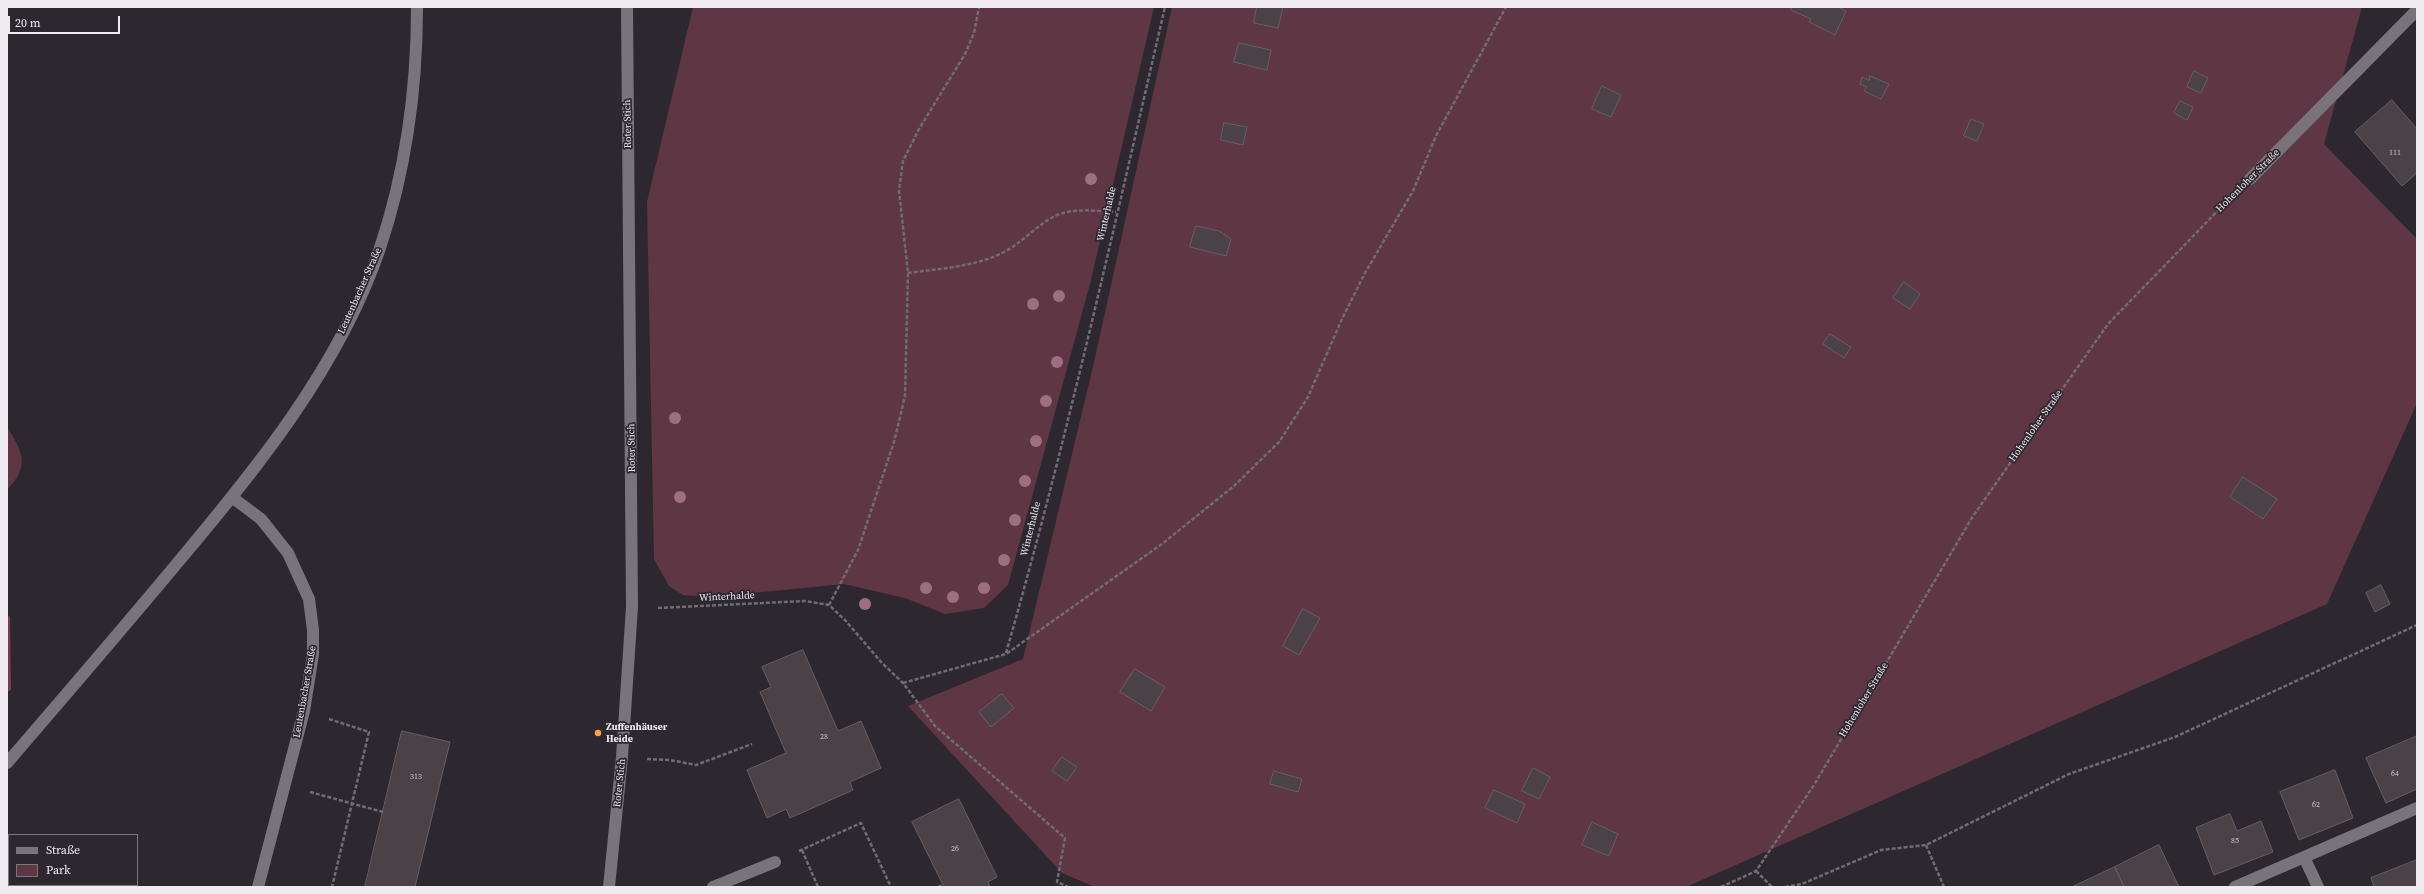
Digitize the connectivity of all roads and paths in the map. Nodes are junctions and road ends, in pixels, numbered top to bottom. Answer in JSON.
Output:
{"nodes":[{"id":1,"x":417,"y":7,"type":"edge"},
{"id":2,"x":627,"y":7,"type":"edge"},
{"id":3,"x":979,"y":7,"type":"edge"},
{"id":4,"x":1165,"y":7,"type":"edge"},
{"id":5,"x":1506,"y":7,"type":"edge"},
{"id":6,"x":2417,"y":10,"type":"edge"},
{"id":7,"x":2250,"y":179,"type":"joint"},
{"id":8,"x":1116,"y":212,"type":"junction"},
{"id":9,"x":908,"y":273,"type":"junction"},
{"id":10,"x":232,"y":498,"type":"junction"},
{"id":11,"x":829,"y":605,"type":"junction"},
{"id":12,"x":632,"y":607,"type":"junction"},
{"id":13,"x":2417,"y":625,"type":"edge"},
{"id":14,"x":1006,"y":654,"type":"junction"},
{"id":15,"x":903,"y":683,"type":"junction"},
{"id":16,"x":304,"y":712,"type":"junction"},
{"id":17,"x":752,"y":744,"type":"dead end"},
{"id":18,"x":670,"y":760,"type":"dead end"},
{"id":19,"x":7,"y":763,"type":"edge"},
{"id":20,"x":286,"y":785,"type":"junction"},
{"id":21,"x":352,"y":803,"type":"junction"},
{"id":22,"x":2417,"y":808,"type":"edge"},
{"id":23,"x":383,"y":812,"type":"dead end"},
{"id":24,"x":1926,"y":845,"type":"junction"},
{"id":25,"x":802,"y":850,"type":"junction"},
{"id":26,"x":2304,"y":857,"type":"junction"},
{"id":27,"x":775,"y":862,"type":"joint"},
{"id":28,"x":1756,"y":871,"type":"junction"},
{"id":29,"x":942,"y":885,"type":"dead end"},
{"id":30,"x":258,"y":887,"type":"edge"},
{"id":31,"x":332,"y":887,"type":"edge"},
{"id":32,"x":608,"y":887,"type":"edge"},
{"id":33,"x":713,"y":887,"type":"edge"},
{"id":34,"x":818,"y":887,"type":"edge"},
{"id":35,"x":891,"y":887,"type":"edge"},
{"id":36,"x":938,"y":887,"type":"edge"},
{"id":37,"x":1068,"y":887,"type":"edge"},
{"id":38,"x":1721,"y":887,"type":"edge"},
{"id":39,"x":1772,"y":887,"type":"edge"},
{"id":40,"x":1785,"y":887,"type":"edge"},
{"id":41,"x":1944,"y":887,"type":"edge"},
{"id":42,"x":2235,"y":887,"type":"edge"},
{"id":43,"x":2318,"y":887,"type":"edge"}],
"edges":[{"from":1,"to":10,"type":"street","name":"Leutenbacher Straße"},
{"from":2,"to":12,"type":"street","name":"Roter Stich"},
{"from":3,"to":9,"type":"path"},
{"from":4,"to":8,"type":"path","name":"Winterhalde"},
{"from":5,"to":14,"type":"path"},
{"from":6,"to":7,"type":"street","name":"Hohenloher Straße"},
{"from":7,"to":28,"type":"path","name":"Hohenloher Straße"},
{"from":8,"to":9,"type":"path"},
{"from":8,"to":14,"type":"path","name":"Winterhalde"},
{"from":9,"to":11,"type":"path"},
{"from":10,"to":16,"type":"street","name":"Leutenbacher Straße"},
{"from":10,"to":19,"type":"street","name":"Leutenbacher Straße"},
{"from":11,"to":12,"type":"path","name":"Winterhalde"},
{"from":11,"to":15,"type":"path"},
{"from":12,"to":32,"type":"street","name":"Roter Stich"},
{"from":13,"to":24,"type":"path"},
{"from":14,"to":15,"type":"path"},
{"from":15,"to":37,"type":"path"},
{"from":16,"to":20,"type":"street","name":"Leutenbacher Straße"},
{"from":16,"to":21,"type":"path"},
{"from":17,"to":18,"type":"path"},
{"from":20,"to":21,"type":"path"},
{"from":20,"to":30,"type":"street","name":"Leutenbacher Straße"},
{"from":21,"to":23,"type":"path"},
{"from":21,"to":31,"type":"path"},
{"from":22,"to":26,"type":"street"},
{"from":24,"to":40,"type":"path"},
{"from":24,"to":41,"type":"path"},
{"from":25,"to":27,"type":"path"},
{"from":25,"to":34,"type":"path"},
{"from":25,"to":35,"type":"path"},
{"from":26,"to":42,"type":"street"},
{"from":26,"to":43,"type":"street"},
{"from":27,"to":33,"type":"street"},
{"from":28,"to":38,"type":"path"},
{"from":28,"to":39,"type":"path"},
{"from":29,"to":36,"type":"path"}]}
